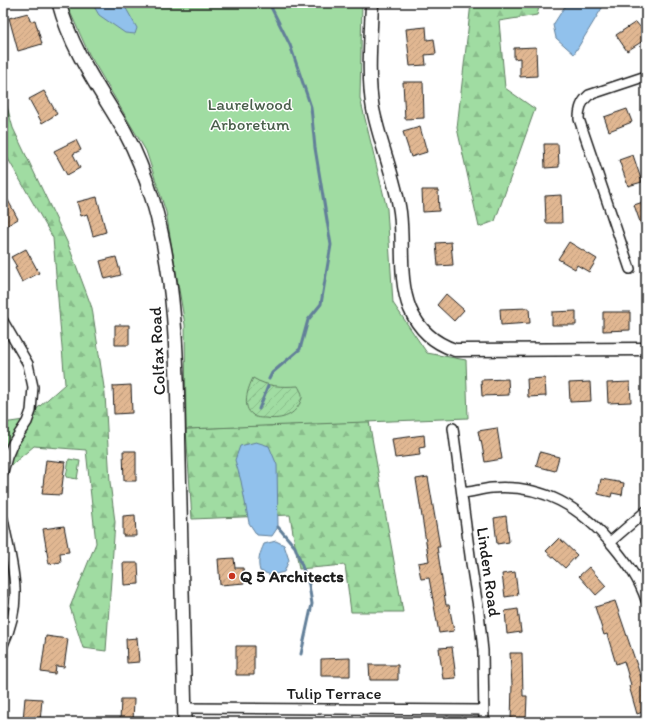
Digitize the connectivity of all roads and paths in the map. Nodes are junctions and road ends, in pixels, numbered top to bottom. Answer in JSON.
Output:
{"nodes":[{"id":1,"x":59,"y":3,"type":"edge"},
{"id":2,"x":372,"y":3,"type":"edge"},
{"id":3,"x":646,"y":76,"type":"edge"},
{"id":4,"x":630,"y":269,"type":"dead end"},
{"id":5,"x":3,"y":321,"type":"edge"},
{"id":6,"x":646,"y":349,"type":"edge"},
{"id":7,"x":453,"y":428,"type":"dead end"},
{"id":8,"x":3,"y":472,"type":"edge"},
{"id":9,"x":462,"y":493,"type":"junction"},
{"id":10,"x":646,"y":511,"type":"edge"},
{"id":11,"x":3,"y":519,"type":"edge"},
{"id":12,"x":610,"y":542,"type":"junction"},
{"id":13,"x":646,"y":600,"type":"edge"},
{"id":14,"x":3,"y":645,"type":"edge"},
{"id":15,"x":185,"y":708,"type":"junction"},
{"id":16,"x":484,"y":710,"type":"junction"},
{"id":17,"x":185,"y":722,"type":"edge"},
{"id":18,"x":484,"y":722,"type":"edge"}],
"edges":[{"from":1,"to":15,"type":"main road","name":"Colfax Road"},
{"from":2,"to":6,"type":"street"},
{"from":3,"to":4,"type":"street"},
{"from":5,"to":8,"type":"street"},
{"from":7,"to":9,"type":"street","name":"Linden Road"},
{"from":9,"to":12,"type":"street"},
{"from":9,"to":16,"type":"street","name":"Linden Road"},
{"from":10,"to":12,"type":"street"},
{"from":11,"to":14,"type":"street"},
{"from":12,"to":13,"type":"street"},
{"from":15,"to":16,"type":"street","name":"Tulip Terrace"},
{"from":15,"to":17,"type":"main road","name":"Colfax Road"},
{"from":16,"to":18,"type":"street","name":"Linden Road"}]}
